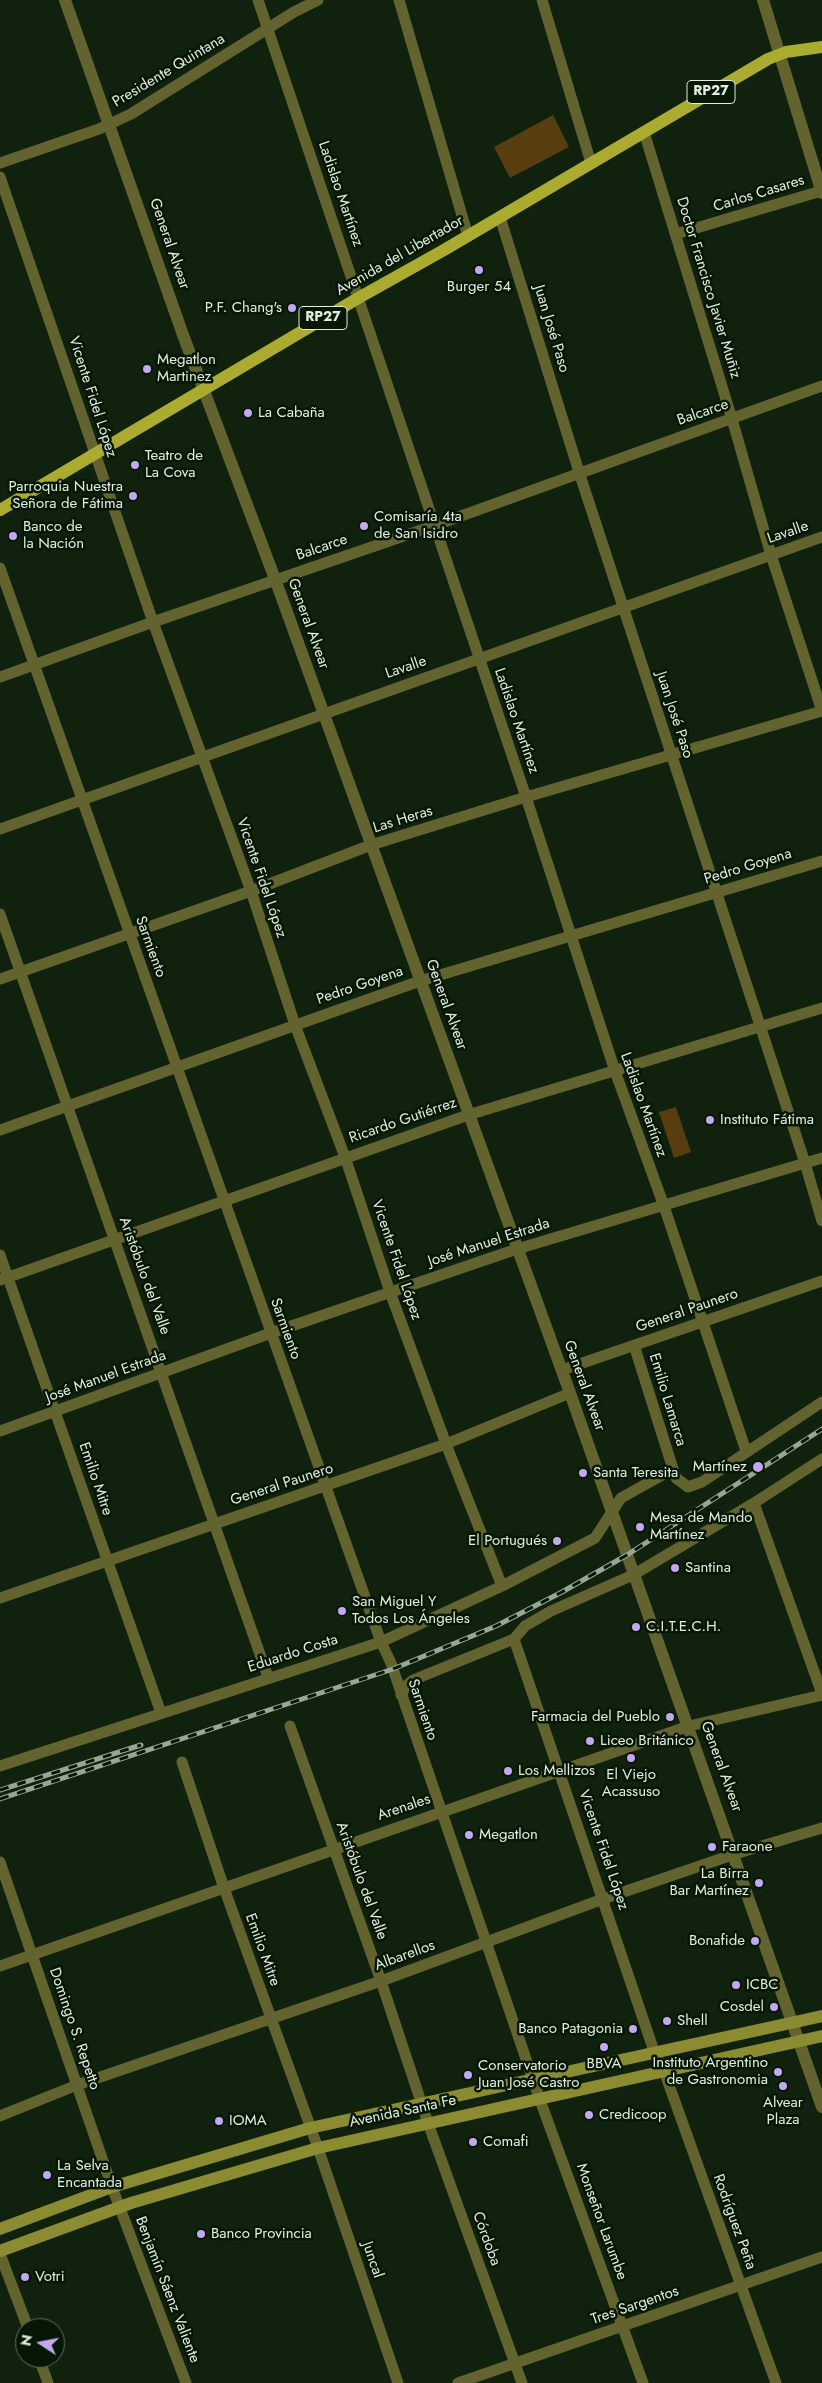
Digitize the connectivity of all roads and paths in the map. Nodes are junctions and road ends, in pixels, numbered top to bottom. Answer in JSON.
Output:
{"nodes":[{"id":1,"x":65,"y":0,"type":"edge"},
{"id":2,"x":258,"y":0,"type":"edge"},
{"id":3,"x":318,"y":0,"type":"edge"},
{"id":4,"x":399,"y":0,"type":"edge"},
{"id":5,"x":542,"y":0,"type":"edge"},
{"id":6,"x":763,"y":0,"type":"edge"},
{"id":7,"x":268,"y":29,"type":"junction"},
{"id":8,"x":822,"y":47,"type":"edge"},
{"id":9,"x":778,"y":54,"type":"junction"},
{"id":10,"x":109,"y":124,"type":"junction"},
{"id":11,"x":644,"y":132,"type":"junction"},
{"id":12,"x":0,"y":163,"type":"edge"},
{"id":13,"x":591,"y":163,"type":"junction"},
{"id":14,"x":0,"y":177,"type":"edge"},
{"id":15,"x":822,"y":192,"type":"edge"},
{"id":16,"x":500,"y":217,"type":"junction"},
{"id":17,"x":676,"y":234,"type":"junction"},
{"id":18,"x":468,"y":236,"type":"junction"},
{"id":19,"x":360,"y":297,"type":"junction"},
{"id":20,"x":822,"y":386,"type":"edge"},
{"id":21,"x":204,"y":388,"type":"junction"},
{"id":22,"x":732,"y":419,"type":"junction"},
{"id":23,"x":95,"y":454,"type":"junction"},
{"id":24,"x":579,"y":472,"type":"junction"},
{"id":25,"x":0,"y":510,"type":"edge"},
{"id":26,"x":436,"y":525,"type":"junction"},
{"id":27,"x":822,"y":537,"type":"edge"},
{"id":28,"x":771,"y":555,"type":"junction"},
{"id":29,"x":0,"y":568,"type":"edge"},
{"id":30,"x":275,"y":580,"type":"junction"},
{"id":31,"x":624,"y":607,"type":"junction"},
{"id":32,"x":153,"y":622,"type":"junction"},
{"id":33,"x":479,"y":658,"type":"junction"},
{"id":34,"x":35,"y":665,"type":"junction"},
{"id":35,"x":0,"y":678,"type":"edge"},
{"id":36,"x":822,"y":711,"type":"edge"},
{"id":37,"x":323,"y":713,"type":"junction"},
{"id":38,"x":671,"y":754,"type":"junction"},
{"id":39,"x":202,"y":756,"type":"junction"},
{"id":40,"x":526,"y":797,"type":"junction"},
{"id":41,"x":82,"y":800,"type":"junction"},
{"id":42,"x":0,"y":829,"type":"edge"},
{"id":43,"x":371,"y":846,"type":"junction"},
{"id":44,"x":822,"y":861,"type":"edge"},
{"id":45,"x":251,"y":891,"type":"junction"},
{"id":46,"x":715,"y":893,"type":"junction"},
{"id":47,"x":0,"y":914,"type":"edge"},
{"id":48,"x":129,"y":933,"type":"junction"},
{"id":49,"x":570,"y":935,"type":"junction"},
{"id":50,"x":20,"y":972,"type":"junction"},
{"id":51,"x":0,"y":979,"type":"edge"},
{"id":52,"x":420,"y":981,"type":"junction"},
{"id":53,"x":822,"y":1008,"type":"edge"},
{"id":54,"x":295,"y":1025,"type":"junction"},
{"id":55,"x":760,"y":1026,"type":"junction"},
{"id":56,"x":178,"y":1068,"type":"junction"},
{"id":57,"x":615,"y":1071,"type":"junction"},
{"id":58,"x":67,"y":1106,"type":"junction"},
{"id":59,"x":468,"y":1115,"type":"junction"},
{"id":60,"x":0,"y":1130,"type":"edge"},
{"id":61,"x":345,"y":1157,"type":"junction"},
{"id":62,"x":822,"y":1158,"type":"edge"},
{"id":63,"x":805,"y":1163,"type":"junction"},
{"id":64,"x":224,"y":1200,"type":"junction"},
{"id":65,"x":664,"y":1206,"type":"junction"},
{"id":66,"x":822,"y":1221,"type":"edge"},
{"id":67,"x":115,"y":1240,"type":"junction"},
{"id":68,"x":517,"y":1249,"type":"junction"},
{"id":69,"x":0,"y":1254,"type":"edge"},
{"id":70,"x":4,"y":1279,"type":"edge"},
{"id":71,"x":822,"y":1281,"type":"edge"},
{"id":72,"x":390,"y":1292,"type":"junction"},
{"id":73,"x":703,"y":1322,"type":"junction"},
{"id":74,"x":271,"y":1333,"type":"junction"},
{"id":75,"x":634,"y":1345,"type":"junction"},
{"id":76,"x":562,"y":1370,"type":"junction"},
{"id":77,"x":162,"y":1372,"type":"junction"},
{"id":78,"x":570,"y":1393,"type":"junction"},
{"id":79,"x":822,"y":1402,"type":"edge"},
{"id":80,"x":55,"y":1411,"type":"junction"},
{"id":81,"x":0,"y":1432,"type":"edge"},
{"id":82,"x":446,"y":1444,"type":"junction"},
{"id":83,"x":746,"y":1451,"type":"junction"},
{"id":84,"x":822,"y":1459,"type":"edge"},
{"id":85,"x":673,"y":1469,"type":"junction"},
{"id":86,"x":326,"y":1487,"type":"junction"},
{"id":87,"x":754,"y":1503,"type":"junction"},
{"id":88,"x":612,"y":1512,"type":"junction"},
{"id":89,"x":216,"y":1523,"type":"junction"},
{"id":90,"x":107,"y":1560,"type":"junction"},
{"id":91,"x":633,"y":1574,"type":"junction"},
{"id":92,"x":502,"y":1586,"type":"junction"},
{"id":93,"x":0,"y":1598,"type":"edge"},
{"id":94,"x":514,"y":1639,"type":"junction"},
{"id":95,"x":381,"y":1642,"type":"junction"},
{"id":96,"x":268,"y":1677,"type":"junction"},
{"id":97,"x":402,"y":1695,"type":"junction"},
{"id":98,"x":822,"y":1695,"type":"edge"},
{"id":99,"x":161,"y":1714,"type":"junction"},
{"id":100,"x":290,"y":1726,"type":"dead end"},
{"id":101,"x":689,"y":1726,"type":"junction"},
{"id":102,"x":182,"y":1762,"type":"dead end"},
{"id":103,"x":0,"y":1766,"type":"edge"},
{"id":104,"x":559,"y":1769,"type":"junction"},
{"id":105,"x":441,"y":1811,"type":"junction"},
{"id":106,"x":822,"y":1828,"type":"edge"},
{"id":107,"x":333,"y":1849,"type":"junction"},
{"id":108,"x":735,"y":1854,"type":"junction"},
{"id":109,"x":0,"y":1862,"type":"edge"},
{"id":110,"x":224,"y":1888,"type":"junction"},
{"id":111,"x":603,"y":1899,"type":"junction"},
{"id":112,"x":486,"y":1943,"type":"junction"},
{"id":113,"x":33,"y":1954,"type":"junction"},
{"id":114,"x":0,"y":1966,"type":"edge"},
{"id":115,"x":380,"y":1981,"type":"junction"},
{"id":116,"x":822,"y":2016,"type":"edge"},
{"id":117,"x":270,"y":2018,"type":"junction"},
{"id":118,"x":792,"y":2023,"type":"junction"},
{"id":119,"x":822,"y":2036,"type":"edge"},
{"id":120,"x":798,"y":2043,"type":"junction"},
{"id":121,"x":655,"y":2054,"type":"junction"},
{"id":122,"x":664,"y":2071,"type":"junction"},
{"id":123,"x":534,"y":2080,"type":"junction"},
{"id":124,"x":77,"y":2085,"type":"junction"},
{"id":125,"x":540,"y":2100,"type":"junction"},
{"id":126,"x":422,"y":2104,"type":"junction"},
{"id":127,"x":822,"y":2107,"type":"edge"},
{"id":128,"x":0,"y":2116,"type":"edge"},
{"id":129,"x":428,"y":2123,"type":"junction"},
{"id":130,"x":310,"y":2128,"type":"junction"},
{"id":131,"x":318,"y":2148,"type":"junction"},
{"id":132,"x":112,"y":2187,"type":"junction"},
{"id":133,"x":119,"y":2207,"type":"junction"},
{"id":134,"x":0,"y":2229,"type":"edge"},
{"id":135,"x":0,"y":2253,"type":"edge"},
{"id":136,"x":822,"y":2257,"type":"edge"},
{"id":137,"x":742,"y":2286,"type":"junction"},
{"id":138,"x":24,"y":2318,"type":"edge"},
{"id":139,"x":623,"y":2326,"type":"junction"},
{"id":140,"x":515,"y":2364,"type":"junction"},
{"id":141,"x":42,"y":2368,"type":"edge"},
{"id":142,"x":48,"y":2383,"type":"edge"},
{"id":143,"x":186,"y":2383,"type":"edge"},
{"id":144,"x":398,"y":2383,"type":"edge"},
{"id":145,"x":458,"y":2383,"type":"edge"},
{"id":146,"x":522,"y":2383,"type":"edge"},
{"id":147,"x":643,"y":2383,"type":"edge"},
{"id":148,"x":776,"y":2383,"type":"edge"}],
"edges":[{"from":1,"to":10,"type":"street","name":"General Alvear"},
{"from":2,"to":7,"type":"street","name":"Ladislao Martínez"},
{"from":3,"to":7,"type":"street","name":"Presidente Quintana"},
{"from":4,"to":18,"type":"street"},
{"from":5,"to":13,"type":"street"},
{"from":6,"to":9,"type":"street"},
{"from":7,"to":10,"type":"street","name":"Presidente Quintana"},
{"from":7,"to":19,"type":"street","name":"Ladislao Martínez"},
{"from":8,"to":9,"type":"main road","name":"Avenida del Libertador","number":"RP27"},
{"from":9,"to":11,"type":"main road","name":"Avenida del Libertador","number":"RP27"},
{"from":9,"to":15,"type":"street"},
{"from":10,"to":12,"type":"street","name":"Presidente Quintana"},
{"from":10,"to":21,"type":"street","name":"General Alvear"},
{"from":11,"to":13,"type":"main road","name":"Avenida del Libertador","number":"RP27"},
{"from":11,"to":17,"type":"street","name":"Doctor Francisco Javier Muñiz"},
{"from":13,"to":16,"type":"main road","name":"Avenida del Libertador","number":"RP27"},
{"from":14,"to":23,"type":"street","name":"Vicente Fidel López"},
{"from":15,"to":17,"type":"street","name":"Carlos Casares"},
{"from":16,"to":18,"type":"main road","name":"Avenida del Libertador","number":"RP27"},
{"from":16,"to":24,"type":"street","name":"Juan José Paso"},
{"from":17,"to":22,"type":"street","name":"Doctor Francisco Javier Muñiz"},
{"from":18,"to":19,"type":"main road","name":"Avenida del Libertador","number":"RP27"},
{"from":19,"to":21,"type":"main road","name":"Avenida del Libertador","number":"RP27"},
{"from":19,"to":26,"type":"street","name":"Ladislao Martínez"},
{"from":20,"to":22,"type":"street","name":"Balcarce"},
{"from":21,"to":23,"type":"main road","name":"Avenida del Libertador","number":"RP27"},
{"from":21,"to":30,"type":"street","name":"General Alvear"},
{"from":22,"to":24,"type":"street","name":"Balcarce"},
{"from":22,"to":28,"type":"street","name":"Doctor Francisco Javier Muñiz"},
{"from":23,"to":25,"type":"main road","name":"Avenida del Libertador","number":"RP27"},
{"from":23,"to":32,"type":"street","name":"Vicente Fidel López"},
{"from":24,"to":26,"type":"street","name":"Balcarce"},
{"from":24,"to":31,"type":"street","name":"Juan José Paso"},
{"from":26,"to":30,"type":"street","name":"Balcarce"},
{"from":26,"to":33,"type":"street","name":"Ladislao Martínez"},
{"from":27,"to":28,"type":"street","name":"Lavalle"},
{"from":28,"to":31,"type":"street","name":"Lavalle"},
{"from":28,"to":36,"type":"street","name":"Doctor Francisco Javier Muñiz"},
{"from":29,"to":34,"type":"street","name":"Sarmiento"},
{"from":30,"to":32,"type":"street","name":"Balcarce"},
{"from":30,"to":37,"type":"street","name":"General Alvear"},
{"from":31,"to":33,"type":"street","name":"Lavalle"},
{"from":31,"to":38,"type":"street","name":"Juan José Paso"},
{"from":32,"to":34,"type":"street","name":"Balcarce"},
{"from":32,"to":39,"type":"street","name":"Vicente Fidel López"},
{"from":33,"to":37,"type":"street","name":"Lavalle"},
{"from":33,"to":40,"type":"street","name":"Ladislao Martínez"},
{"from":34,"to":35,"type":"street","name":"Balcarce"},
{"from":34,"to":41,"type":"street","name":"Sarmiento"},
{"from":36,"to":38,"type":"street","name":"Las Heras"},
{"from":37,"to":39,"type":"street","name":"Lavalle"},
{"from":37,"to":43,"type":"street","name":"General Alvear"},
{"from":38,"to":40,"type":"street","name":"Las Heras"},
{"from":38,"to":46,"type":"street","name":"Juan José Paso"},
{"from":39,"to":41,"type":"street","name":"Lavalle"},
{"from":39,"to":45,"type":"street","name":"Vicente Fidel López"},
{"from":40,"to":43,"type":"street","name":"Las Heras"},
{"from":40,"to":49,"type":"street","name":"Ladislao Martínez"},
{"from":41,"to":42,"type":"street","name":"Lavalle"},
{"from":41,"to":48,"type":"street","name":"Sarmiento"},
{"from":43,"to":45,"type":"street","name":"Las Heras"},
{"from":43,"to":52,"type":"street","name":"General Alvear"},
{"from":44,"to":46,"type":"street","name":"Pedro Goyena"},
{"from":45,"to":48,"type":"street","name":"Las Heras"},
{"from":45,"to":54,"type":"street","name":"Vicente Fidel López"},
{"from":46,"to":49,"type":"street","name":"Pedro Goyena"},
{"from":46,"to":55,"type":"street","name":"Juan José Paso"},
{"from":47,"to":50,"type":"street","name":"Aristóbulo del Valle"},
{"from":48,"to":50,"type":"street","name":"Las Heras"},
{"from":48,"to":56,"type":"street","name":"Sarmiento"},
{"from":49,"to":52,"type":"street","name":"Pedro Goyena"},
{"from":49,"to":57,"type":"street","name":"Ladislao Martínez"},
{"from":50,"to":51,"type":"street","name":"Las Heras"},
{"from":50,"to":58,"type":"street","name":"Aristóbulo del Valle"},
{"from":52,"to":54,"type":"street","name":"Pedro Goyena"},
{"from":52,"to":59,"type":"street","name":"General Alvear"},
{"from":53,"to":55,"type":"street","name":"Ricardo Gutiérrez"},
{"from":54,"to":56,"type":"street","name":"Pedro Goyena"},
{"from":54,"to":61,"type":"street","name":"Vicente Fidel López"},
{"from":55,"to":57,"type":"street","name":"Ricardo Gutiérrez"},
{"from":55,"to":63,"type":"street","name":"Juan José Paso"},
{"from":56,"to":58,"type":"street","name":"Pedro Goyena"},
{"from":56,"to":64,"type":"street","name":"Sarmiento"},
{"from":57,"to":59,"type":"street","name":"Ricardo Gutiérrez"},
{"from":57,"to":65,"type":"street","name":"Ladislao Martínez"},
{"from":58,"to":60,"type":"street","name":"Pedro Goyena"},
{"from":58,"to":67,"type":"street","name":"Aristóbulo del Valle"},
{"from":59,"to":61,"type":"street","name":"Ricardo Gutiérrez"},
{"from":59,"to":68,"type":"street","name":"General Alvear"},
{"from":61,"to":64,"type":"street","name":"Ricardo Gutiérrez"},
{"from":61,"to":72,"type":"street","name":"Vicente Fidel López"},
{"from":62,"to":63,"type":"street","name":"José Manuel Estrada"},
{"from":63,"to":65,"type":"street","name":"José Manuel Estrada"},
{"from":63,"to":66,"type":"street","name":"Juan José Paso"},
{"from":64,"to":67,"type":"street","name":"Ricardo Gutiérrez"},
{"from":64,"to":74,"type":"street","name":"Sarmiento"},
{"from":65,"to":68,"type":"street","name":"José Manuel Estrada"},
{"from":65,"to":73,"type":"street","name":"Ladislao Martínez"},
{"from":67,"to":70,"type":"street","name":"Ricardo Gutiérrez"},
{"from":67,"to":77,"type":"street","name":"Aristóbulo del Valle"},
{"from":68,"to":72,"type":"street","name":"José Manuel Estrada"},
{"from":68,"to":76,"type":"street","name":"General Alvear"},
{"from":69,"to":70,"type":"street","name":"Emilio Mitre"},
{"from":70,"to":80,"type":"street","name":"Emilio Mitre"},
{"from":71,"to":73,"type":"street","name":"General Paunero"},
{"from":72,"to":74,"type":"street","name":"José Manuel Estrada"},
{"from":72,"to":82,"type":"street","name":"Vicente Fidel López"},
{"from":73,"to":75,"type":"street","name":"General Paunero"},
{"from":73,"to":83,"type":"street","name":"Ladislao Martínez"},
{"from":74,"to":77,"type":"street","name":"José Manuel Estrada"},
{"from":74,"to":86,"type":"street","name":"Sarmiento"},
{"from":75,"to":76,"type":"street","name":"General Paunero"},
{"from":75,"to":85,"type":"street","name":"Emilio Lamarca"},
{"from":76,"to":78,"type":"street","name":"General Alvear"},
{"from":77,"to":80,"type":"street","name":"José Manuel Estrada"},
{"from":77,"to":89,"type":"street","name":"Aristóbulo del Valle"},
{"from":78,"to":82,"type":"street","name":"General Paunero"},
{"from":78,"to":88,"type":"street","name":"General Alvear"},
{"from":79,"to":83,"type":"street"},
{"from":80,"to":81,"type":"street","name":"José Manuel Estrada"},
{"from":80,"to":90,"type":"street","name":"Emilio Mitre"},
{"from":82,"to":86,"type":"street","name":"General Paunero"},
{"from":82,"to":92,"type":"street","name":"Vicente Fidel López"},
{"from":83,"to":85,"type":"street","name":"Emilio Lamarca"},
{"from":84,"to":87,"type":"street"},
{"from":85,"to":88,"type":"street","name":"Eduardo Costa"},
{"from":86,"to":89,"type":"street","name":"General Paunero"},
{"from":86,"to":95,"type":"street","name":"Sarmiento"},
{"from":87,"to":91,"type":"street"},
{"from":87,"to":98,"type":"street"},
{"from":88,"to":91,"type":"street","name":"General Alvear"},
{"from":88,"to":92,"type":"street","name":"Eduardo Costa"},
{"from":89,"to":90,"type":"street","name":"General Paunero"},
{"from":89,"to":96,"type":"street","name":"Aristóbulo del Valle"},
{"from":90,"to":93,"type":"street","name":"General Paunero"},
{"from":90,"to":99,"type":"street","name":"Emilio Mitre"},
{"from":91,"to":94,"type":"street"},
{"from":91,"to":101,"type":"street","name":"General Alvear"},
{"from":92,"to":95,"type":"street","name":"Eduardo Costa"},
{"from":94,"to":97,"type":"street"},
{"from":94,"to":104,"type":"street","name":"Vicente Fidel López"},
{"from":95,"to":96,"type":"street","name":"Eduardo Costa"},
{"from":95,"to":97,"type":"street","name":"Sarmiento"},
{"from":96,"to":99,"type":"street","name":"Eduardo Costa"},
{"from":97,"to":105,"type":"street","name":"Sarmiento"},
{"from":98,"to":101,"type":"street","name":"Arenales"},
{"from":99,"to":103,"type":"street","name":"Eduardo Costa"},
{"from":100,"to":107,"type":"street","name":"Aristóbulo del Valle"},
{"from":101,"to":104,"type":"street","name":"Arenales"},
{"from":101,"to":108,"type":"street","name":"General Alvear"},
{"from":102,"to":110,"type":"street","name":"Emilio Mitre"},
{"from":104,"to":105,"type":"street","name":"Arenales"},
{"from":104,"to":111,"type":"street","name":"Vicente Fidel López"},
{"from":105,"to":107,"type":"street","name":"Arenales"},
{"from":105,"to":112,"type":"street","name":"Sarmiento"},
{"from":106,"to":108,"type":"street","name":"Albarellos"},
{"from":107,"to":110,"type":"street","name":"Arenales"},
{"from":107,"to":115,"type":"street","name":"Aristóbulo del Valle"},
{"from":108,"to":111,"type":"street","name":"Albarellos"},
{"from":108,"to":118,"type":"street","name":"General Alvear"},
{"from":109,"to":113,"type":"street","name":"Domingo S. Repetto"},
{"from":110,"to":113,"type":"street","name":"Arenales"},
{"from":110,"to":117,"type":"street","name":"Emilio Mitre"},
{"from":111,"to":112,"type":"street","name":"Albarellos"},
{"from":111,"to":121,"type":"street","name":"Vicente Fidel López"},
{"from":112,"to":115,"type":"street","name":"Albarellos"},
{"from":112,"to":123,"type":"street","name":"Sarmiento"},
{"from":113,"to":114,"type":"street","name":"Arenales"},
{"from":113,"to":124,"type":"street","name":"Domingo S. Repetto"},
{"from":115,"to":117,"type":"street","name":"Albarellos"},
{"from":115,"to":126,"type":"street","name":"Aristóbulo del Valle"},
{"from":116,"to":118,"type":"main road","name":"Avenida Santa Fe"},
{"from":117,"to":124,"type":"street","name":"Albarellos"},
{"from":117,"to":130,"type":"street","name":"Emilio Mitre"},
{"from":118,"to":120,"type":"street","name":"General Alvear"},
{"from":118,"to":121,"type":"main road","name":"Avenida Santa Fe"},
{"from":119,"to":120,"type":"main road","name":"Avenida Santa Fe"},
{"from":120,"to":122,"type":"main road","name":"Avenida Santa Fe"},
{"from":120,"to":127,"type":"street","name":"General Alvear"},
{"from":121,"to":122,"type":"street","name":"Vicente Fidel López"},
{"from":121,"to":123,"type":"main road","name":"Avenida Santa Fe"},
{"from":122,"to":125,"type":"main road","name":"Avenida Santa Fe"},
{"from":122,"to":137,"type":"street","name":"Rodríguez Peña"},
{"from":123,"to":125,"type":"street","name":"Sarmiento"},
{"from":123,"to":126,"type":"main road","name":"Avenida Santa Fe"},
{"from":124,"to":128,"type":"street","name":"Albarellos"},
{"from":124,"to":132,"type":"street","name":"Domingo S. Repetto"},
{"from":125,"to":129,"type":"main road","name":"Avenida Santa Fe"},
{"from":125,"to":139,"type":"street","name":"Monseñor Larumbe"},
{"from":126,"to":129,"type":"street","name":"Córdoba"},
{"from":126,"to":130,"type":"main road","name":"Avenida Santa Fe"},
{"from":129,"to":131,"type":"main road","name":"Avenida Santa Fe"},
{"from":129,"to":140,"type":"street","name":"Córdoba"},
{"from":130,"to":131,"type":"street","name":"Emilio Mitre"},
{"from":130,"to":132,"type":"main road","name":"Avenida Santa Fe"},
{"from":131,"to":133,"type":"main road","name":"Avenida Santa Fe"},
{"from":131,"to":144,"type":"street","name":"Juncal"},
{"from":132,"to":133,"type":"street","name":"Domingo S. Repetto"},
{"from":132,"to":134,"type":"main road","name":"Avenida Santa Fe"},
{"from":133,"to":135,"type":"main road","name":"Avenida Santa Fe"},
{"from":133,"to":143,"type":"street","name":"Benjamín Sáenz Valiente"},
{"from":135,"to":138,"type":"street"},
{"from":136,"to":137,"type":"street","name":"Tres Sargentos"},
{"from":137,"to":139,"type":"street","name":"Tres Sargentos"},
{"from":137,"to":148,"type":"street","name":"Rodríguez Peña"},
{"from":139,"to":140,"type":"street","name":"Tres Sargentos"},
{"from":139,"to":147,"type":"street","name":"Monseñor Larumbe"},
{"from":140,"to":145,"type":"street","name":"Tres Sargentos"},
{"from":140,"to":146,"type":"street","name":"Córdoba"},
{"from":141,"to":142,"type":"street"}]}
